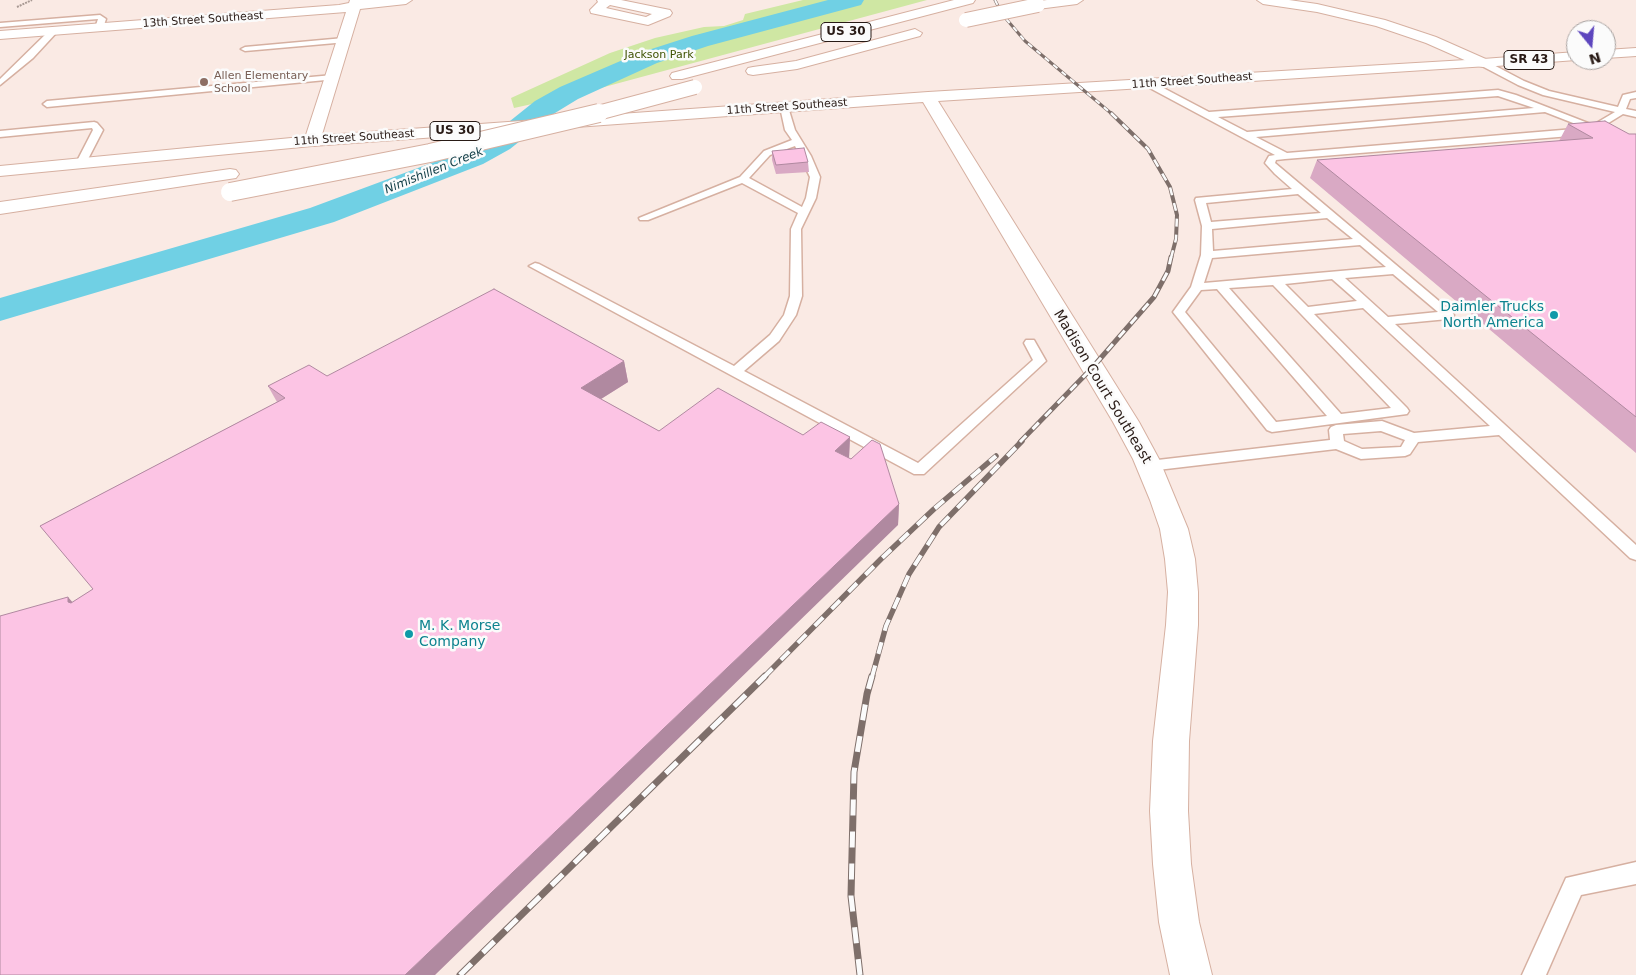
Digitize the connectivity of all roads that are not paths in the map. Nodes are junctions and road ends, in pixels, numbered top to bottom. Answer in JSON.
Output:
{"nodes":[{"id":1,"x":406,"y":0,"type":"edge"},
{"id":2,"x":940,"y":0,"type":"edge"},
{"id":3,"x":1022,"y":0,"type":"edge"},
{"id":4,"x":1077,"y":0,"type":"edge"},
{"id":5,"x":1263,"y":0,"type":"edge"},
{"id":6,"x":355,"y":3,"type":"edge"},
{"id":7,"x":1379,"y":9,"type":"dead end"},
{"id":8,"x":962,"y":12,"type":"edge"},
{"id":9,"x":0,"y":25,"type":"edge"},
{"id":10,"x":99,"y":28,"type":"junction"},
{"id":11,"x":928,"y":29,"type":"dead end"},
{"id":12,"x":54,"y":31,"type":"junction"},
{"id":13,"x":0,"y":36,"type":"edge"},
{"id":14,"x":344,"y":40,"type":"junction"},
{"id":15,"x":245,"y":49,"type":"dead end"},
{"id":16,"x":1636,"y":52,"type":"edge"},
{"id":17,"x":1616,"y":53,"type":"edge"},
{"id":18,"x":1566,"y":57,"type":"edge"},
{"id":19,"x":736,"y":60,"type":"junction"},
{"id":20,"x":1502,"y":62,"type":"junction"},
{"id":21,"x":1483,"y":63,"type":"junction"},
{"id":22,"x":749,"y":72,"type":"junction"},
{"id":23,"x":332,"y":77,"type":"junction"},
{"id":24,"x":0,"y":83,"type":"edge"},
{"id":25,"x":1149,"y":84,"type":"junction"},
{"id":26,"x":1636,"y":95,"type":"edge"},
{"id":27,"x":928,"y":97,"type":"junction"},
{"id":28,"x":1574,"y":100,"type":"junction"},
{"id":29,"x":1365,"y":103,"type":"junction"},
{"id":30,"x":47,"y":104,"type":"dead end"},
{"id":31,"x":784,"y":107,"type":"junction"},
{"id":32,"x":1547,"y":110,"type":"junction"},
{"id":33,"x":1620,"y":112,"type":"junction"},
{"id":34,"x":1636,"y":114,"type":"edge"},
{"id":35,"x":1207,"y":115,"type":"junction"},
{"id":36,"x":1394,"y":122,"type":"junction"},
{"id":37,"x":1594,"y":128,"type":"junction"},
{"id":38,"x":0,"y":134,"type":"edge"},
{"id":39,"x":1245,"y":135,"type":"junction"},
{"id":40,"x":312,"y":141,"type":"junction"},
{"id":41,"x":796,"y":142,"type":"junction"},
{"id":42,"x":1427,"y":144,"type":"junction"},
{"id":43,"x":1285,"y":156,"type":"junction"},
{"id":44,"x":299,"y":162,"type":"dead end"},
{"id":45,"x":81,"y":163,"type":"junction"},
{"id":46,"x":0,"y":171,"type":"edge"},
{"id":47,"x":236,"y":179,"type":"junction"},
{"id":48,"x":743,"y":179,"type":"junction"},
{"id":49,"x":1299,"y":191,"type":"junction"},
{"id":50,"x":190,"y":198,"type":"dead end"},
{"id":51,"x":0,"y":208,"type":"edge"},
{"id":52,"x":804,"y":212,"type":"junction"},
{"id":53,"x":1329,"y":215,"type":"junction"},
{"id":54,"x":55,"y":218,"type":"dead end"},
{"id":55,"x":644,"y":218,"type":"dead end"},
{"id":56,"x":0,"y":225,"type":"edge"},
{"id":57,"x":1207,"y":226,"type":"junction"},
{"id":58,"x":1361,"y":242,"type":"junction"},
{"id":59,"x":1207,"y":255,"type":"junction"},
{"id":60,"x":535,"y":266,"type":"dead end"},
{"id":61,"x":1396,"y":270,"type":"junction"},
{"id":62,"x":1335,"y":276,"type":"junction"},
{"id":63,"x":1276,"y":281,"type":"junction"},
{"id":64,"x":1220,"y":285,"type":"junction"},
{"id":65,"x":1197,"y":287,"type":"junction"},
{"id":66,"x":1366,"y":304,"type":"junction"},
{"id":67,"x":1305,"y":311,"type":"junction"},
{"id":68,"x":1384,"y":321,"type":"junction"},
{"id":69,"x":1030,"y":343,"type":"dead end"},
{"id":70,"x":735,"y":372,"type":"junction"},
{"id":71,"x":1338,"y":419,"type":"junction"},
{"id":72,"x":1501,"y":430,"type":"junction"},
{"id":73,"x":1413,"y":438,"type":"junction"},
{"id":74,"x":1337,"y":444,"type":"junction"},
{"id":75,"x":1149,"y":466,"type":"junction"},
{"id":76,"x":1636,"y":554,"type":"edge"},
{"id":77,"x":1636,"y":873,"type":"edge"},
{"id":78,"x":1191,"y":975,"type":"edge"},
{"id":79,"x":1534,"y":975,"type":"edge"}],
"edges":[{"from":1,"to":6,"type":"main road","name":"13th Street Southeast"},
{"from":2,"to":19,"type":"main road"},
{"from":3,"to":8,"type":"main road","number":"US 30"},
{"from":4,"to":8,"type":"main road","bridge":true},
{"from":5,"to":21,"type":"main road"},
{"from":6,"to":10,"type":"main road","name":"13th Street Southeast"},
{"from":6,"to":14,"type":"main road"},
{"from":7,"to":20,"type":"main road"},
{"from":8,"to":19,"type":"main road","number":"US 30"},
{"from":8,"to":22,"type":"main road","number":"US 30"},
{"from":9,"to":10,"type":"lane"},
{"from":10,"to":12,"type":"main road","name":"13th Street Southeast"},
{"from":11,"to":22,"type":"main road"},
{"from":12,"to":13,"type":"main road","name":"13th Street Southeast"},
{"from":12,"to":24,"type":"lane"},
{"from":14,"to":15,"type":"lane"},
{"from":14,"to":23,"type":"main road"},
{"from":16,"to":17,"type":"main road"},
{"from":18,"to":20,"type":"main road","name":"11th Street Southeast","number":"SR 43"},
{"from":19,"to":44,"type":"main road","number":"US 30"},
{"from":20,"to":21,"type":"main road","name":"11th Street Southeast","number":"SR 43"},
{"from":20,"to":28,"type":"lane"},
{"from":21,"to":25,"type":"main road","name":"11th Street Southeast"},
{"from":21,"to":28,"type":"lane"},
{"from":22,"to":47,"type":"main road","number":"US 30","bridge":true},
{"from":23,"to":30,"type":"lane"},
{"from":23,"to":40,"type":"main road"},
{"from":25,"to":27,"type":"main road","name":"11th Street Southeast"},
{"from":25,"to":35,"type":"lane"},
{"from":26,"to":33,"type":"lane"},
{"from":27,"to":31,"type":"main road","name":"11th Street Southeast"},
{"from":27,"to":75,"type":"main road","name":"Madison Court Southeast"},
{"from":28,"to":33,"type":"lane"},
{"from":29,"to":32,"type":"lane"},
{"from":29,"to":35,"type":"lane"},
{"from":29,"to":36,"type":"lane"},
{"from":31,"to":40,"type":"main road","name":"11th Street Southeast","bridge":true},
{"from":31,"to":41,"type":"lane"},
{"from":32,"to":36,"type":"lane"},
{"from":32,"to":37,"type":"lane"},
{"from":33,"to":34,"type":"lane"},
{"from":33,"to":37,"type":"lane"},
{"from":35,"to":39,"type":"lane"},
{"from":36,"to":39,"type":"lane"},
{"from":36,"to":42,"type":"lane"},
{"from":37,"to":42,"type":"lane"},
{"from":38,"to":45,"type":"lane"},
{"from":39,"to":43,"type":"lane"},
{"from":40,"to":45,"type":"main road","name":"11th Street Southeast"},
{"from":41,"to":48,"type":"lane"},
{"from":41,"to":52,"type":"lane"},
{"from":42,"to":43,"type":"lane"},
{"from":43,"to":49,"type":"lane"},
{"from":45,"to":46,"type":"main road","name":"11th Street Southeast"},
{"from":47,"to":50,"type":"main road","number":"US 30"},
{"from":47,"to":51,"type":"main road","number":"US 30"},
{"from":48,"to":52,"type":"lane"},
{"from":48,"to":55,"type":"lane"},
{"from":49,"to":53,"type":"lane"},
{"from":49,"to":57,"type":"lane"},
{"from":52,"to":70,"type":"lane"},
{"from":53,"to":57,"type":"lane"},
{"from":53,"to":58,"type":"lane"},
{"from":54,"to":56,"type":"main road"},
{"from":57,"to":59,"type":"lane"},
{"from":58,"to":59,"type":"lane"},
{"from":58,"to":61,"type":"lane"},
{"from":59,"to":65,"type":"lane"},
{"from":60,"to":70,"type":"lane"},
{"from":61,"to":62,"type":"lane"},
{"from":61,"to":68,"type":"lane"},
{"from":62,"to":63,"type":"lane"},
{"from":62,"to":66,"type":"lane"},
{"from":63,"to":64,"type":"lane"},
{"from":63,"to":67,"type":"lane"},
{"from":64,"to":65,"type":"lane"},
{"from":64,"to":71,"type":"lane"},
{"from":65,"to":71,"type":"lane"},
{"from":66,"to":67,"type":"lane"},
{"from":66,"to":68,"type":"lane"},
{"from":67,"to":71,"type":"lane"},
{"from":68,"to":72,"type":"lane"},
{"from":69,"to":70,"type":"lane"},
{"from":72,"to":73,"type":"lane"},
{"from":72,"to":76,"type":"lane"},
{"from":73,"to":74,"type":"lane"},
{"from":73,"to":74,"type":"lane"},
{"from":74,"to":75,"type":"lane"},
{"from":75,"to":78,"type":"main road","name":"Madison Court Southeast"},
{"from":77,"to":79,"type":"lane"}]}
